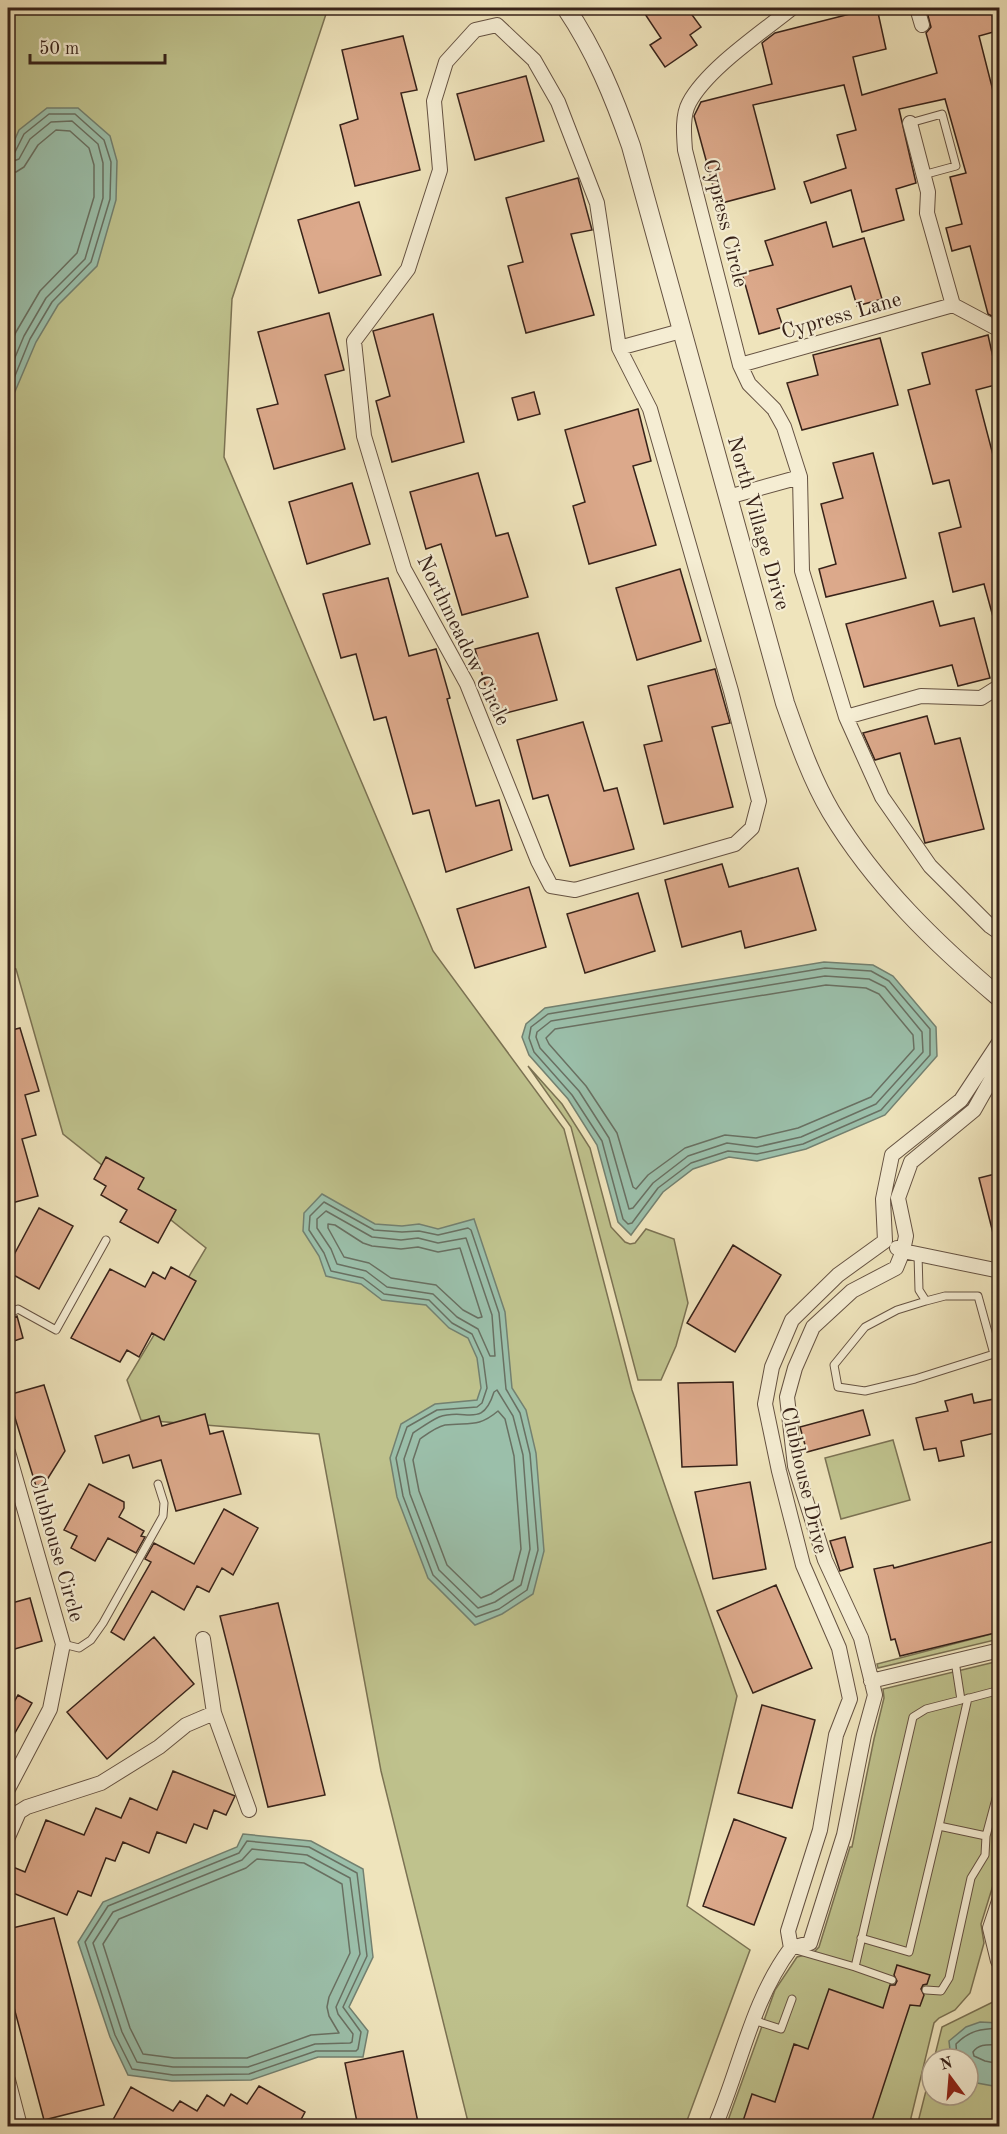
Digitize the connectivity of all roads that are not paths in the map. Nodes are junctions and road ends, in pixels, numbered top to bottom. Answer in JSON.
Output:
{"nodes":[{"id":1,"x":566,"y":8,"type":"edge"},
{"id":2,"x":792,"y":8,"type":"edge"},
{"id":3,"x":917,"y":8,"type":"edge"},
{"id":4,"x":922,"y":25,"type":"dead end"},
{"id":5,"x":909,"y":123,"type":"joint"},
{"id":6,"x":923,"y":175,"type":"junction"},
{"id":7,"x":953,"y":305,"type":"junction"},
{"id":8,"x":999,"y":330,"type":"edge"},
{"id":9,"x":681,"y":331,"type":"junction"},
{"id":10,"x":619,"y":348,"type":"junction"},
{"id":11,"x":740,"y":364,"type":"junction"},
{"id":12,"x":800,"y":477,"type":"junction"},
{"id":13,"x":728,"y":497,"type":"junction"},
{"id":14,"x":999,"y":686,"type":"edge"},
{"id":15,"x":846,"y":717,"type":"junction"},
{"id":16,"x":999,"y":933,"type":"edge"},
{"id":17,"x":999,"y":998,"type":"edge"},
{"id":18,"x":999,"y":1041,"type":"edge"},
{"id":19,"x":999,"y":1064,"type":"edge"},
{"id":20,"x":106,"y":1240,"type":"dead end"},
{"id":21,"x":885,"y":1241,"type":"junction"},
{"id":22,"x":903,"y":1251,"type":"junction"},
{"id":23,"x":918,"y":1254,"type":"junction"},
{"id":24,"x":999,"y":1271,"type":"edge"},
{"id":25,"x":926,"y":1301,"type":"junction"},
{"id":26,"x":8,"y":1314,"type":"edge"},
{"id":27,"x":8,"y":1452,"type":"edge"},
{"id":28,"x":158,"y":1484,"type":"dead end"},
{"id":29,"x":203,"y":1639,"type":"dead end"},
{"id":30,"x":63,"y":1644,"type":"junction"},
{"id":31,"x":999,"y":1650,"type":"edge"},
{"id":32,"x":955,"y":1660,"type":"junction"},
{"id":33,"x":871,"y":1681,"type":"junction"},
{"id":34,"x":999,"y":1690,"type":"edge"},
{"id":35,"x":965,"y":1699,"type":"junction"},
{"id":36,"x":214,"y":1713,"type":"junction"},
{"id":37,"x":999,"y":1784,"type":"edge"},
{"id":38,"x":8,"y":1789,"type":"edge"},
{"id":39,"x":249,"y":1810,"type":"dead end"},
{"id":40,"x":939,"y":1826,"type":"junction"},
{"id":41,"x":820,"y":1830,"type":"junction"},
{"id":42,"x":844,"y":1835,"type":"junction"},
{"id":43,"x":986,"y":1836,"type":"junction"},
{"id":44,"x":8,"y":1837,"type":"edge"},
{"id":45,"x":999,"y":1898,"type":"edge"},
{"id":46,"x":861,"y":1938,"type":"junction"},
{"id":47,"x":791,"y":1948,"type":"junction"},
{"id":48,"x":998,"y":1961,"type":"edge"},
{"id":49,"x":855,"y":1967,"type":"junction"},
{"id":50,"x":892,"y":1980,"type":"dead end"},
{"id":51,"x":926,"y":1990,"type":"dead end"},
{"id":52,"x":792,"y":1999,"type":"dead end"},
{"id":53,"x":753,"y":2020,"type":"junction"},
{"id":54,"x":8,"y":2080,"type":"edge"},
{"id":55,"x":20,"y":2127,"type":"edge"},
{"id":56,"x":715,"y":2127,"type":"edge"}],
"edges":[{"from":1,"to":9,"type":"street","name":"North Village Drive"},
{"from":2,"to":11,"type":"street","name":"Cypress Circle"},
{"from":3,"to":4,"type":"street"},
{"from":5,"to":6,"type":"street"},
{"from":5,"to":6,"type":"lane"},
{"from":6,"to":7,"type":"street"},
{"from":7,"to":8,"type":"street"},
{"from":7,"to":11,"type":"street","name":"Cypress Lane"},
{"from":9,"to":10,"type":"street"},
{"from":9,"to":13,"type":"street","name":"North Village Drive"},
{"from":10,"to":10,"type":"street","name":"Northmeadow Circle"},
{"from":11,"to":12,"type":"street","name":"Cypress Circle"},
{"from":12,"to":13,"type":"street"},
{"from":12,"to":15,"type":"street","name":"Cypress Circle"},
{"from":13,"to":17,"type":"street","name":"North Village Drive"},
{"from":14,"to":15,"type":"street"},
{"from":15,"to":16,"type":"street","name":"Cypress Circle"},
{"from":18,"to":21,"type":"street"},
{"from":19,"to":22,"type":"street"},
{"from":20,"to":26,"type":"lane"},
{"from":21,"to":22,"type":"street"},
{"from":21,"to":41,"type":"street","name":"Clubhouse Drive"},
{"from":22,"to":23,"type":"street"},
{"from":22,"to":33,"type":"street","name":"Clubhouse Drive"},
{"from":23,"to":24,"type":"street"},
{"from":23,"to":25,"type":"lane"},
{"from":25,"to":25,"type":"lane"},
{"from":27,"to":30,"type":"street","name":"Clubhouse Circle"},
{"from":28,"to":30,"type":"lane"},
{"from":29,"to":36,"type":"street"},
{"from":30,"to":38,"type":"street","name":"Clubhouse Circle"},
{"from":31,"to":32,"type":"street"},
{"from":32,"to":33,"type":"street"},
{"from":32,"to":35,"type":"lane"},
{"from":33,"to":42,"type":"street","name":"Clubhouse Drive"},
{"from":34,"to":35,"type":"lane"},
{"from":35,"to":40,"type":"lane"},
{"from":35,"to":46,"type":"lane"},
{"from":36,"to":39,"type":"street"},
{"from":36,"to":44,"type":"street"},
{"from":37,"to":43,"type":"lane"},
{"from":40,"to":43,"type":"lane"},
{"from":40,"to":46,"type":"lane"},
{"from":41,"to":42,"type":"street"},
{"from":41,"to":47,"type":"street","name":"Clubhouse Drive"},
{"from":42,"to":47,"type":"street","name":"Clubhouse Drive"},
{"from":43,"to":51,"type":"lane"},
{"from":45,"to":48,"type":"street"},
{"from":46,"to":49,"type":"lane"},
{"from":47,"to":49,"type":"lane"},
{"from":47,"to":53,"type":"street","name":"Clubhouse Drive"},
{"from":49,"to":50,"type":"lane"},
{"from":52,"to":53,"type":"lane"},
{"from":53,"to":56,"type":"street","name":"Clubhouse Drive"},
{"from":54,"to":55,"type":"street"}]}
